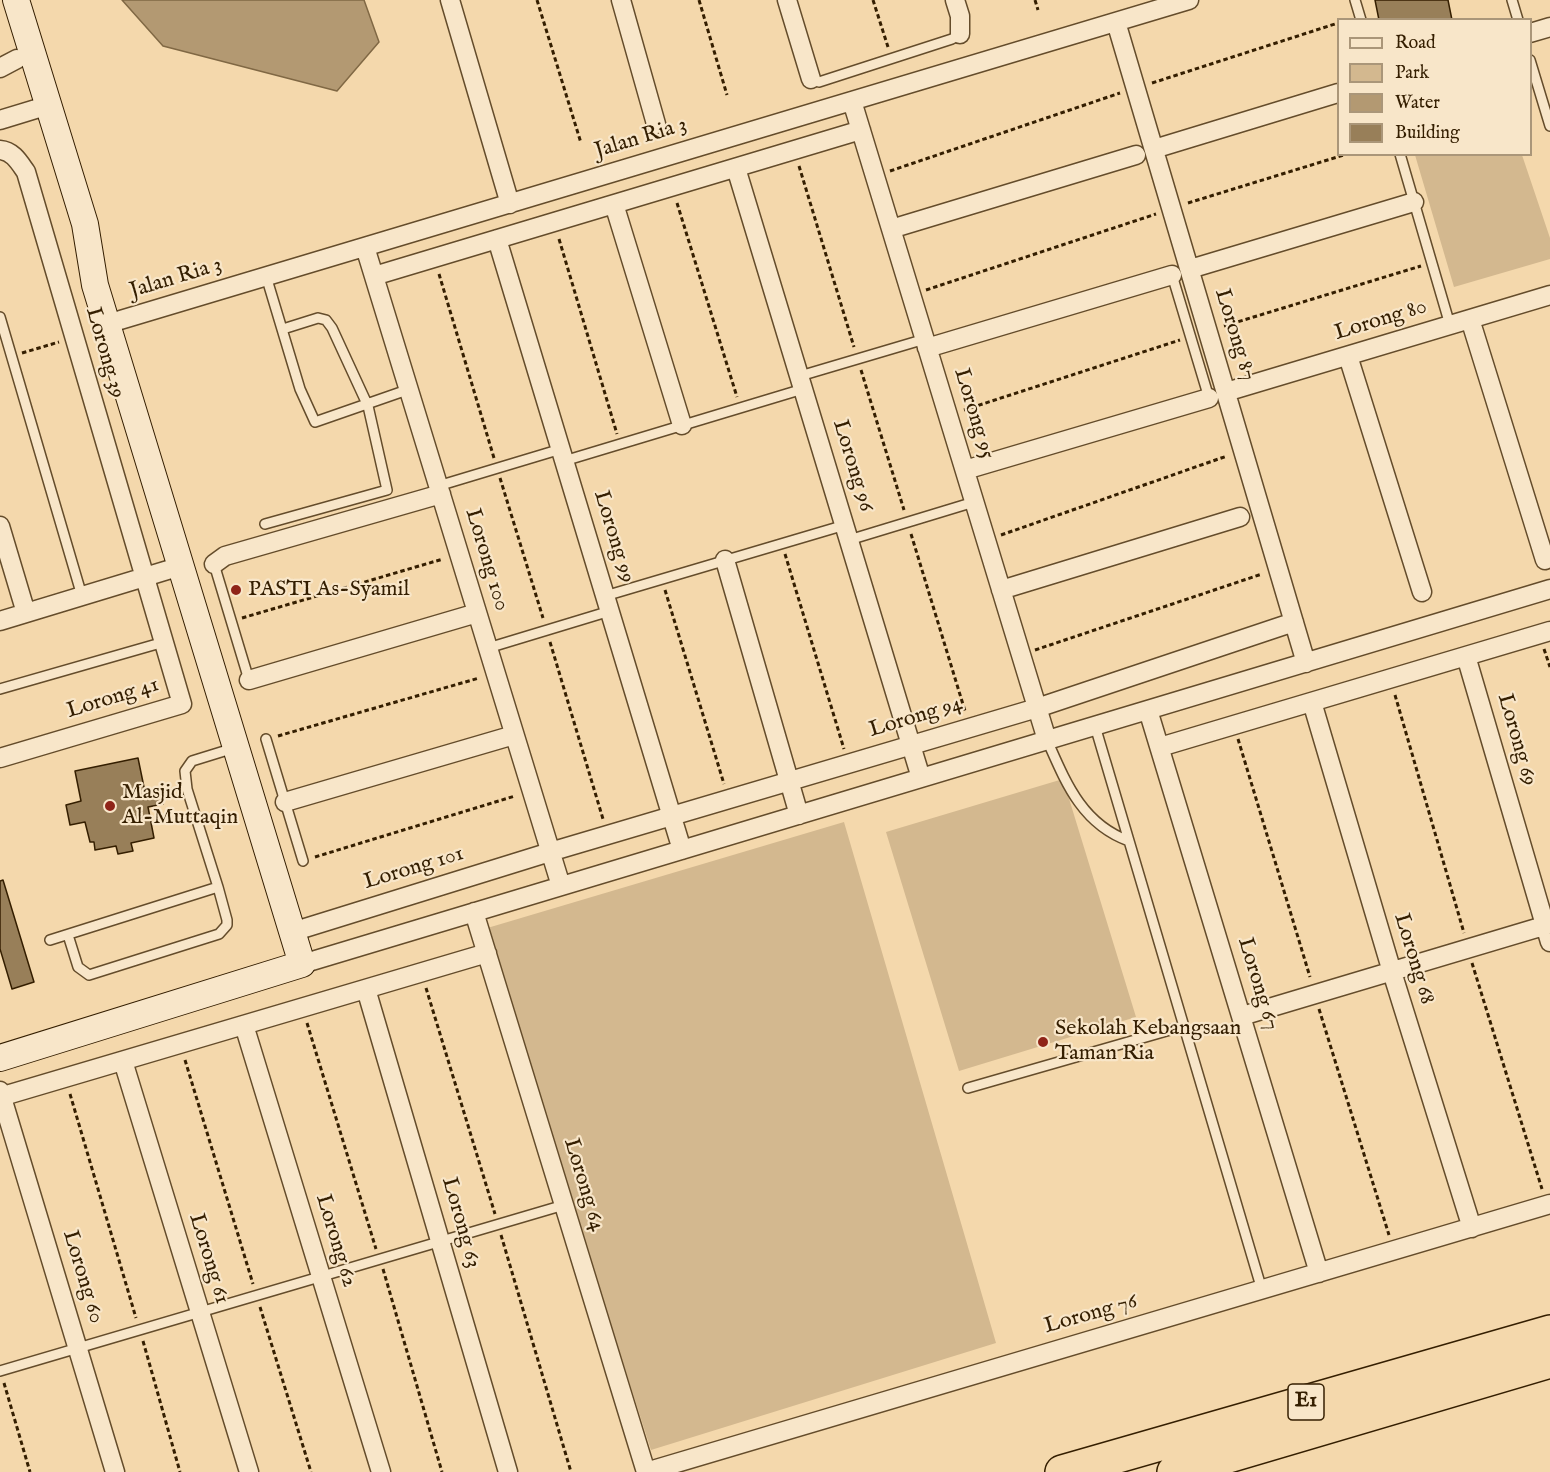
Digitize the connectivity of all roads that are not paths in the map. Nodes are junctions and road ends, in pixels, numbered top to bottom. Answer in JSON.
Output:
{"nodes":[{"id":1,"x":16,"y":0,"type":"edge"},
{"id":2,"x":450,"y":0,"type":"edge"},
{"id":3,"x":621,"y":0,"type":"edge"},
{"id":4,"x":787,"y":0,"type":"edge"},
{"id":5,"x":956,"y":0,"type":"edge"},
{"id":6,"x":1189,"y":0,"type":"edge"},
{"id":7,"x":1355,"y":0,"type":"edge"},
{"id":8,"x":1512,"y":0,"type":"edge"},
{"id":9,"x":0,"y":3,"type":"edge"},
{"id":10,"x":1360,"y":18,"type":"edge"},
{"id":11,"x":1517,"y":18,"type":"edge"},
{"id":12,"x":1116,"y":22,"type":"junction"},
{"id":13,"x":1550,"y":27,"type":"edge"},
{"id":14,"x":1532,"y":32,"type":"edge"},
{"id":15,"x":960,"y":34,"type":"joint"},
{"id":16,"x":9,"y":64,"type":"edge"},
{"id":17,"x":1532,"y":67,"type":"edge"},
{"id":18,"x":811,"y":79,"type":"joint"},
{"id":19,"x":1337,"y":93,"type":"edge"},
{"id":20,"x":852,"y":101,"type":"junction"},
{"id":21,"x":41,"y":108,"type":"junction"},
{"id":22,"x":0,"y":120,"type":"edge"},
{"id":23,"x":656,"y":124,"type":"dead end"},
{"id":24,"x":1550,"y":126,"type":"edge"},
{"id":25,"x":861,"y":130,"type":"junction"},
{"id":26,"x":1154,"y":149,"type":"junction"},
{"id":27,"x":3,"y":150,"type":"edge"},
{"id":28,"x":1136,"y":154,"type":"dead end"},
{"id":29,"x":1401,"y":156,"type":"edge"},
{"id":30,"x":736,"y":168,"type":"junction"},
{"id":31,"x":1414,"y":202,"type":"junction"},
{"id":32,"x":510,"y":204,"type":"junction"},
{"id":33,"x":614,"y":204,"type":"junction"},
{"id":34,"x":891,"y":229,"type":"junction"},
{"id":35,"x":497,"y":239,"type":"junction"},
{"id":36,"x":365,"y":247,"type":"junction"},
{"id":37,"x":1190,"y":269,"type":"junction"},
{"id":38,"x":1172,"y":275,"type":"joint"},
{"id":39,"x":266,"y":276,"type":"junction"},
{"id":40,"x":374,"y":276,"type":"junction"},
{"id":41,"x":1550,"y":295,"type":"edge"},
{"id":42,"x":0,"y":317,"type":"edge"},
{"id":43,"x":1470,"y":319,"type":"junction"},
{"id":44,"x":107,"y":324,"type":"junction"},
{"id":45,"x":1450,"y":325,"type":"junction"},
{"id":46,"x":283,"y":329,"type":"junction"},
{"id":47,"x":926,"y":343,"type":"junction"},
{"id":48,"x":1348,"y":356,"type":"junction"},
{"id":49,"x":802,"y":383,"type":"junction"},
{"id":50,"x":407,"y":390,"type":"junction"},
{"id":51,"x":1217,"y":395,"type":"junction"},
{"id":52,"x":368,"y":406,"type":"junction"},
{"id":53,"x":682,"y":425,"type":"junction"},
{"id":54,"x":563,"y":455,"type":"junction"},
{"id":55,"x":964,"y":470,"type":"junction"},
{"id":56,"x":439,"y":490,"type":"junction"},
{"id":57,"x":974,"y":502,"type":"junction"},
{"id":58,"x":1240,"y":517,"type":"dead end"},
{"id":59,"x":266,"y":524,"type":"dead end"},
{"id":60,"x":0,"y":526,"type":"edge"},
{"id":61,"x":847,"y":532,"type":"junction"},
{"id":62,"x":725,"y":560,"type":"junction"},
{"id":63,"x":1545,"y":560,"type":"dead end"},
{"id":64,"x":214,"y":564,"type":"joint"},
{"id":65,"x":181,"y":566,"type":"junction"},
{"id":66,"x":145,"y":577,"type":"junction"},
{"id":67,"x":1001,"y":590,"type":"junction"},
{"id":68,"x":1550,"y":590,"type":"edge"},
{"id":69,"x":1422,"y":592,"type":"dead end"},
{"id":70,"x":82,"y":596,"type":"junction"},
{"id":71,"x":608,"y":604,"type":"junction"},
{"id":72,"x":26,"y":613,"type":"junction"},
{"id":73,"x":477,"y":613,"type":"junction"},
{"id":74,"x":0,"y":621,"type":"edge"},
{"id":75,"x":1294,"y":622,"type":"junction"},
{"id":76,"x":1550,"y":631,"type":"edge"},
{"id":77,"x":164,"y":642,"type":"junction"},
{"id":78,"x":488,"y":648,"type":"junction"},
{"id":79,"x":1466,"y":656,"type":"junction"},
{"id":80,"x":1306,"y":663,"type":"junction"},
{"id":81,"x":249,"y":680,"type":"joint"},
{"id":82,"x":0,"y":689,"type":"edge"},
{"id":83,"x":1312,"y":702,"type":"junction"},
{"id":84,"x":1037,"y":708,"type":"junction"},
{"id":85,"x":1148,"y":710,"type":"junction"},
{"id":86,"x":1095,"y":726,"type":"junction"},
{"id":87,"x":514,"y":735,"type":"junction"},
{"id":88,"x":267,"y":740,"type":"road end"},
{"id":89,"x":1047,"y":740,"type":"junction"},
{"id":90,"x":912,"y":745,"type":"junction"},
{"id":91,"x":236,"y":747,"type":"junction"},
{"id":92,"x":1160,"y":747,"type":"junction"},
{"id":93,"x":0,"y":758,"type":"edge"},
{"id":94,"x":921,"y":778,"type":"junction"},
{"id":95,"x":789,"y":781,"type":"junction"},
{"id":96,"x":285,"y":802,"type":"junction"},
{"id":97,"x":799,"y":815,"type":"junction"},
{"id":98,"x":672,"y":816,"type":"junction"},
{"id":99,"x":1129,"y":841,"type":"junction"},
{"id":100,"x":682,"y":850,"type":"junction"},
{"id":101,"x":550,"y":852,"type":"junction"},
{"id":102,"x":303,"y":861,"type":"road end"},
{"id":103,"x":561,"y":886,"type":"junction"},
{"id":104,"x":218,"y":887,"type":"junction"},
{"id":105,"x":474,"y":912,"type":"junction"},
{"id":106,"x":1548,"y":930,"type":"edge"},
{"id":107,"x":292,"y":932,"type":"junction"},
{"id":108,"x":68,"y":935,"type":"junction"},
{"id":109,"x":50,"y":940,"type":"dead end"},
{"id":110,"x":487,"y":953,"type":"junction"},
{"id":111,"x":302,"y":964,"type":"junction"},
{"id":112,"x":1392,"y":972,"type":"junction"},
{"id":113,"x":366,"y":988,"type":"junction"},
{"id":114,"x":1242,"y":1016,"type":"junction"},
{"id":115,"x":244,"y":1025,"type":"junction"},
{"id":116,"x":1184,"y":1026,"type":"junction"},
{"id":117,"x":0,"y":1058,"type":"edge"},
{"id":118,"x":123,"y":1061,"type":"junction"},
{"id":119,"x":968,"y":1088,"type":"dead end"},
{"id":120,"x":1,"y":1095,"type":"edge"},
{"id":121,"x":564,"y":1205,"type":"junction"},
{"id":122,"x":1548,"y":1205,"type":"edge"},
{"id":123,"x":1472,"y":1228,"type":"junction"},
{"id":124,"x":440,"y":1242,"type":"junction"},
{"id":125,"x":1318,"y":1273,"type":"junction"},
{"id":126,"x":321,"y":1276,"type":"junction"},
{"id":127,"x":1262,"y":1290,"type":"junction"},
{"id":128,"x":200,"y":1313,"type":"junction"},
{"id":129,"x":1550,"y":1332,"type":"edge"},
{"id":130,"x":78,"y":1349,"type":"junction"},
{"id":131,"x":1550,"y":1361,"type":"edge"},
{"id":132,"x":0,"y":1371,"type":"edge"},
{"id":133,"x":115,"y":1472,"type":"edge"},
{"id":134,"x":249,"y":1472,"type":"edge"},
{"id":135,"x":381,"y":1472,"type":"edge"},
{"id":136,"x":508,"y":1472,"type":"edge"},
{"id":137,"x":646,"y":1472,"type":"edge"},
{"id":138,"x":1062,"y":1472,"type":"edge"},
{"id":139,"x":1174,"y":1472,"type":"edge"}],
"edges":[{"from":1,"to":21,"type":"street"},
{"from":2,"to":32,"type":"street"},
{"from":3,"to":23,"type":"street"},
{"from":4,"to":18,"type":"street"},
{"from":5,"to":15,"type":"street"},
{"from":6,"to":12,"type":"street","name":"Jalan Ria 3"},
{"from":7,"to":10,"type":"lane"},
{"from":8,"to":11,"type":"lane"},
{"from":9,"to":16,"type":"street"},
{"from":12,"to":20,"type":"street","name":"Jalan Ria 3"},
{"from":12,"to":26,"type":"street","name":"Lorong 87"},
{"from":13,"to":14,"type":"street"},
{"from":15,"to":18,"type":"lane"},
{"from":16,"to":21,"type":"street"},
{"from":17,"to":24,"type":"lane"},
{"from":19,"to":26,"type":"street"},
{"from":20,"to":25,"type":"street","name":"Lorong 95"},
{"from":20,"to":32,"type":"street","name":"Jalan Ria 3"},
{"from":21,"to":22,"type":"street"},
{"from":21,"to":44,"type":"street"},
{"from":25,"to":30,"type":"street"},
{"from":25,"to":34,"type":"street","name":"Lorong 95"},
{"from":26,"to":37,"type":"street","name":"Lorong 87"},
{"from":27,"to":66,"type":"street","name":"Lorong 39"},
{"from":28,"to":34,"type":"street"},
{"from":29,"to":31,"type":"lane"},
{"from":30,"to":33,"type":"street"},
{"from":30,"to":49,"type":"street","name":"Lorong 96"},
{"from":31,"to":37,"type":"street"},
{"from":31,"to":45,"type":"lane"},
{"from":32,"to":36,"type":"street","name":"Jalan Ria 3"},
{"from":33,"to":35,"type":"street"},
{"from":33,"to":53,"type":"street"},
{"from":34,"to":47,"type":"street","name":"Lorong 95"},
{"from":35,"to":40,"type":"street"},
{"from":35,"to":54,"type":"street","name":"Lorong 99"},
{"from":36,"to":39,"type":"street","name":"Jalan Ria 3"},
{"from":36,"to":40,"type":"street","name":"Lorong 100"},
{"from":37,"to":51,"type":"street","name":"Lorong 87"},
{"from":38,"to":47,"type":"street"},
{"from":38,"to":51,"type":"lane"},
{"from":39,"to":44,"type":"street","name":"Jalan Ria 3"},
{"from":39,"to":46,"type":"lane"},
{"from":40,"to":50,"type":"street","name":"Lorong 100"},
{"from":41,"to":43,"type":"street","name":"Lorong 80"},
{"from":42,"to":70,"type":"lane"},
{"from":43,"to":45,"type":"street","name":"Lorong 80"},
{"from":43,"to":63,"type":"street"},
{"from":44,"to":65,"type":"street"},
{"from":45,"to":48,"type":"street","name":"Lorong 80"},
{"from":46,"to":52,"type":"lane"},
{"from":46,"to":52,"type":"lane"},
{"from":47,"to":49,"type":"lane"},
{"from":47,"to":55,"type":"street","name":"Lorong 95"},
{"from":48,"to":51,"type":"street","name":"Lorong 80"},
{"from":48,"to":69,"type":"street"},
{"from":49,"to":53,"type":"lane"},
{"from":49,"to":61,"type":"street","name":"Lorong 96"},
{"from":50,"to":52,"type":"lane"},
{"from":50,"to":56,"type":"street","name":"Lorong 100"},
{"from":51,"to":55,"type":"street","name":"Lorong 80"},
{"from":51,"to":75,"type":"street","name":"Lorong 87"},
{"from":52,"to":59,"type":"lane"},
{"from":53,"to":54,"type":"lane"},
{"from":54,"to":56,"type":"lane"},
{"from":54,"to":71,"type":"street","name":"Lorong 99"},
{"from":55,"to":57,"type":"street","name":"Lorong 95"},
{"from":56,"to":64,"type":"street"},
{"from":56,"to":73,"type":"street","name":"Lorong 100"},
{"from":57,"to":61,"type":"lane"},
{"from":57,"to":67,"type":"street","name":"Lorong 95"},
{"from":58,"to":67,"type":"street"},
{"from":60,"to":72,"type":"street"},
{"from":61,"to":62,"type":"lane"},
{"from":61,"to":90,"type":"street","name":"Lorong 96"},
{"from":62,"to":71,"type":"lane"},
{"from":62,"to":95,"type":"street"},
{"from":64,"to":81,"type":"lane"},
{"from":65,"to":66,"type":"street"},
{"from":65,"to":91,"type":"street"},
{"from":66,"to":70,"type":"street"},
{"from":66,"to":77,"type":"street","name":"Lorong 41"},
{"from":67,"to":84,"type":"street","name":"Lorong 95"},
{"from":68,"to":80,"type":"street"},
{"from":70,"to":72,"type":"street"},
{"from":71,"to":78,"type":"lane"},
{"from":71,"to":98,"type":"street","name":"Lorong 99"},
{"from":72,"to":74,"type":"street"},
{"from":73,"to":78,"type":"street","name":"Lorong 100"},
{"from":73,"to":81,"type":"street"},
{"from":75,"to":80,"type":"street","name":"Lorong 87"},
{"from":75,"to":84,"type":"street","name":"Lorong 94"},
{"from":76,"to":79,"type":"street"},
{"from":77,"to":82,"type":"lane"},
{"from":77,"to":93,"type":"street","name":"Lorong 41"},
{"from":78,"to":87,"type":"street","name":"Lorong 100"},
{"from":79,"to":83,"type":"street"},
{"from":79,"to":106,"type":"street","name":"Lorong 69"},
{"from":80,"to":85,"type":"street"},
{"from":83,"to":92,"type":"street"},
{"from":83,"to":112,"type":"street","name":"Lorong 68"},
{"from":84,"to":89,"type":"street","name":"Lorong 95"},
{"from":84,"to":90,"type":"street","name":"Lorong 94"},
{"from":85,"to":86,"type":"street"},
{"from":85,"to":92,"type":"street","name":"Lorong 67"},
{"from":86,"to":89,"type":"street"},
{"from":86,"to":99,"type":"lane"},
{"from":87,"to":96,"type":"street"},
{"from":87,"to":101,"type":"street","name":"Lorong 100"},
{"from":88,"to":96,"type":"lane"},
{"from":89,"to":94,"type":"street"},
{"from":89,"to":99,"type":"lane"},
{"from":90,"to":94,"type":"street","name":"Lorong 96"},
{"from":90,"to":95,"type":"street","name":"Lorong 94"},
{"from":91,"to":104,"type":"lane"},
{"from":91,"to":107,"type":"street"},
{"from":92,"to":114,"type":"street","name":"Lorong 67"},
{"from":94,"to":97,"type":"street"},
{"from":95,"to":97,"type":"street"},
{"from":95,"to":98,"type":"street","name":"Lorong 94"},
{"from":96,"to":102,"type":"lane"},
{"from":97,"to":100,"type":"street"},
{"from":98,"to":100,"type":"street","name":"Lorong 99"},
{"from":98,"to":101,"type":"street","name":"Lorong 94"},
{"from":99,"to":116,"type":"lane"},
{"from":100,"to":103,"type":"street"},
{"from":101,"to":103,"type":"street","name":"Lorong 100"},
{"from":101,"to":107,"type":"street","name":"Lorong 101"},
{"from":103,"to":105,"type":"street"},
{"from":104,"to":108,"type":"lane"},
{"from":104,"to":108,"type":"lane"},
{"from":105,"to":110,"type":"street","name":"Lorong 64"},
{"from":105,"to":111,"type":"street"},
{"from":106,"to":112,"type":"street"},
{"from":107,"to":111,"type":"street"},
{"from":108,"to":109,"type":"lane"},
{"from":110,"to":113,"type":"street"},
{"from":110,"to":121,"type":"street","name":"Lorong 64"},
{"from":111,"to":117,"type":"street"},
{"from":112,"to":114,"type":"street"},
{"from":112,"to":123,"type":"street","name":"Lorong 68"},
{"from":113,"to":115,"type":"street"},
{"from":113,"to":124,"type":"street","name":"Lorong 63"},
{"from":114,"to":125,"type":"street","name":"Lorong 67"},
{"from":115,"to":118,"type":"street"},
{"from":115,"to":126,"type":"street","name":"Lorong 62"},
{"from":116,"to":119,"type":"lane"},
{"from":116,"to":127,"type":"lane"},
{"from":118,"to":120,"type":"street"},
{"from":118,"to":128,"type":"street","name":"Lorong 61"},
{"from":120,"to":130,"type":"street","name":"Lorong 60"},
{"from":121,"to":124,"type":"lane"},
{"from":121,"to":137,"type":"street","name":"Lorong 64"},
{"from":122,"to":123,"type":"street","name":"Lorong 76"},
{"from":123,"to":125,"type":"street","name":"Lorong 76"},
{"from":124,"to":126,"type":"lane"},
{"from":124,"to":136,"type":"street","name":"Lorong 63"},
{"from":125,"to":127,"type":"street","name":"Lorong 76"},
{"from":126,"to":128,"type":"lane"},
{"from":126,"to":135,"type":"street","name":"Lorong 62"},
{"from":127,"to":137,"type":"street","name":"Lorong 76"},
{"from":128,"to":130,"type":"lane"},
{"from":128,"to":134,"type":"street","name":"Lorong 61"},
{"from":129,"to":138,"type":"highway","number":"E1"},
{"from":130,"to":132,"type":"lane"},
{"from":130,"to":133,"type":"street","name":"Lorong 60"},
{"from":131,"to":139,"type":"highway","number":"E1"}]}
